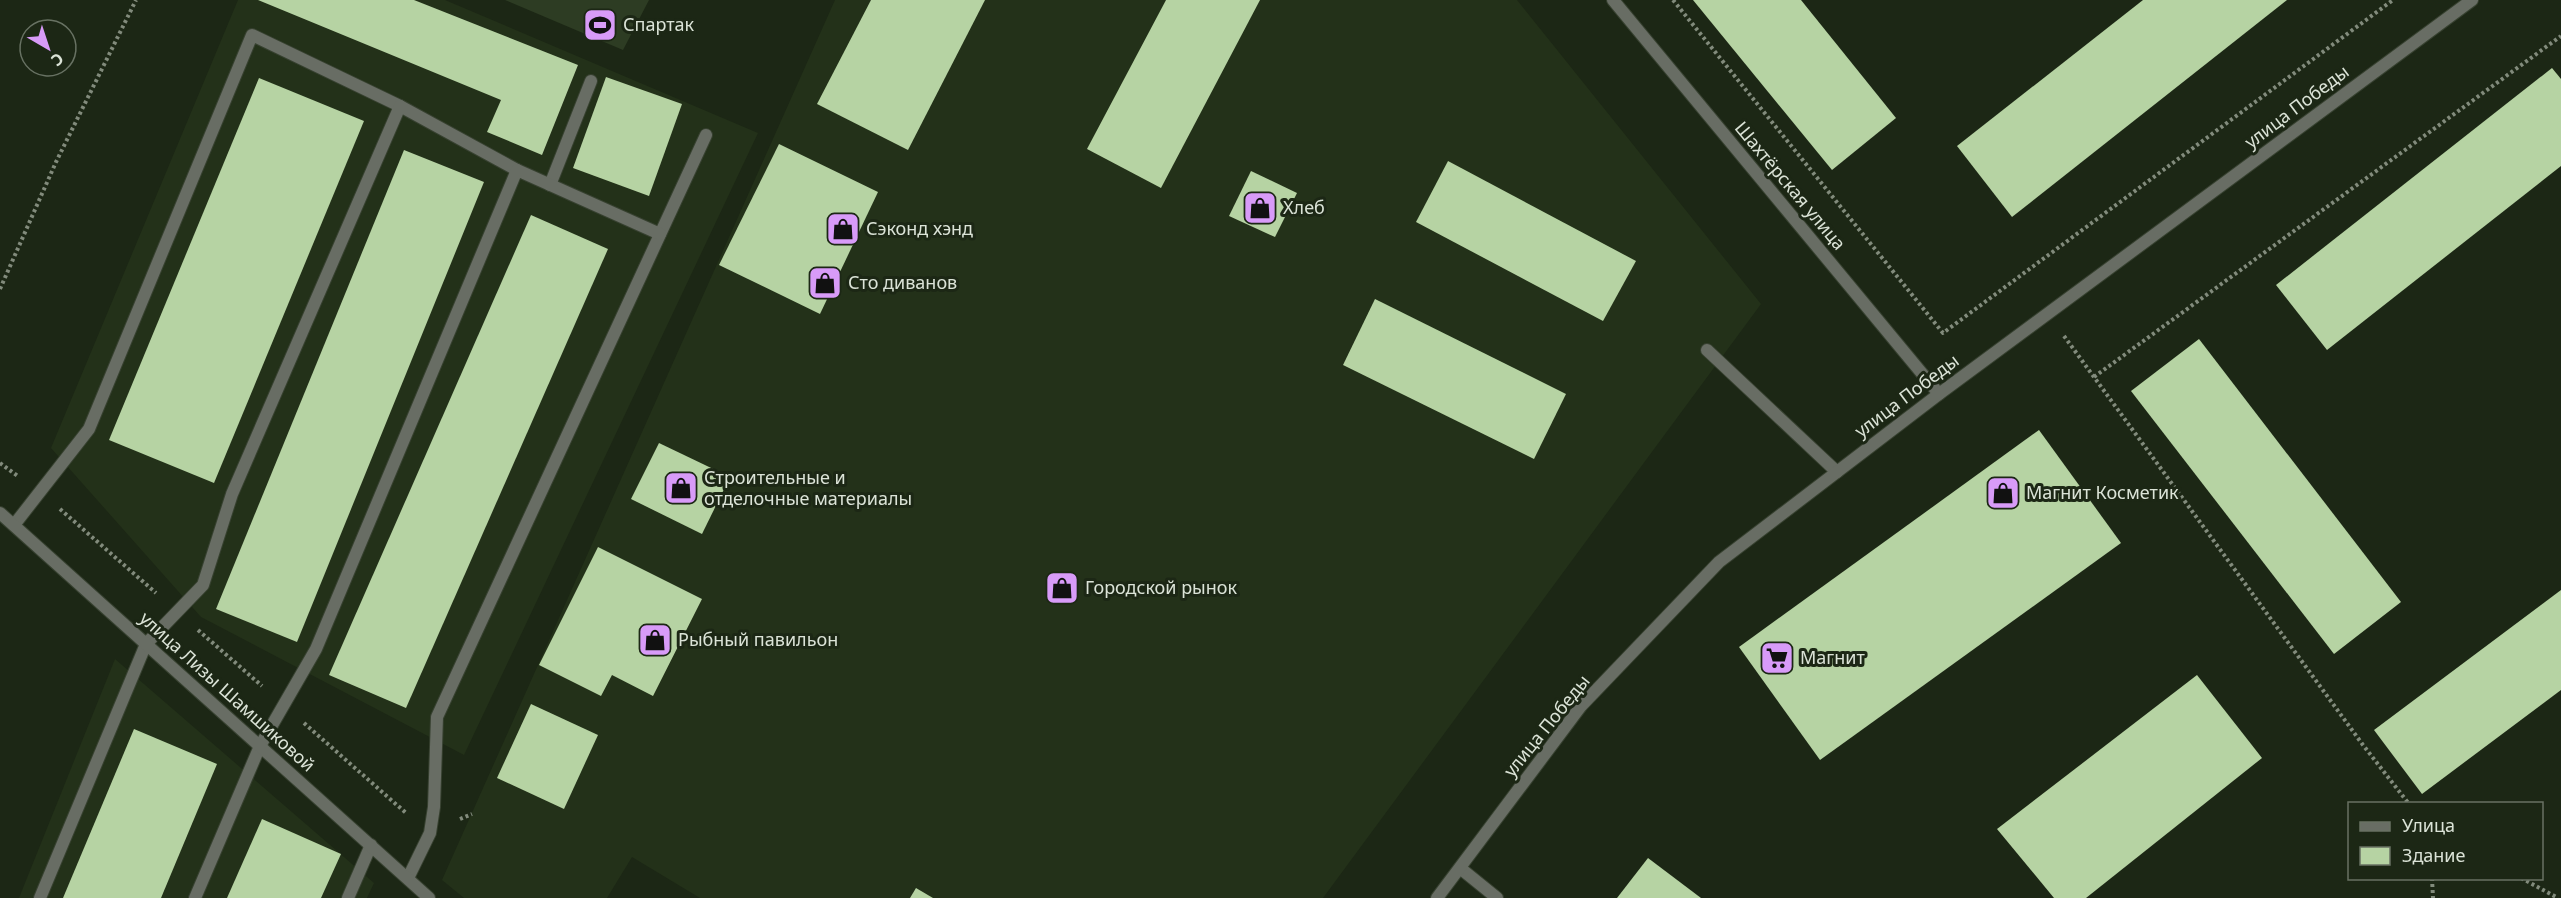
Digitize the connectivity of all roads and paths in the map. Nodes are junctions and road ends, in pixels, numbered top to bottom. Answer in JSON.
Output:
{"nodes":[{"id":1,"x":136,"y":0,"type":"edge"},
{"id":2,"x":1613,"y":0,"type":"edge"},
{"id":3,"x":1673,"y":0,"type":"edge"},
{"id":4,"x":2393,"y":0,"type":"edge"},
{"id":5,"x":2472,"y":0,"type":"edge"},
{"id":6,"x":2561,"y":36,"type":"edge"},
{"id":7,"x":591,"y":81,"type":"dead end"},
{"id":8,"x":400,"y":106,"type":"junction"},
{"id":9,"x":706,"y":135,"type":"dead end"},
{"id":10,"x":518,"y":170,"type":"junction"},
{"id":11,"x":550,"y":185,"type":"junction"},
{"id":12,"x":660,"y":234,"type":"junction"},
{"id":13,"x":0,"y":289,"type":"edge"},
{"id":14,"x":2048,"y":314,"type":"junction"},
{"id":15,"x":1707,"y":350,"type":"dead end"},
{"id":16,"x":2094,"y":378,"type":"junction"},
{"id":17,"x":1939,"y":394,"type":"junction"},
{"id":18,"x":0,"y":463,"type":"edge"},
{"id":19,"x":1837,"y":472,"type":"junction"},
{"id":20,"x":40,"y":491,"type":"junction"},
{"id":21,"x":0,"y":513,"type":"edge"},
{"id":22,"x":14,"y":525,"type":"junction"},
{"id":23,"x":177,"y":612,"type":"junction"},
{"id":24,"x":146,"y":644,"type":"junction"},
{"id":25,"x":283,"y":705,"type":"junction"},
{"id":26,"x":260,"y":746,"type":"junction"},
{"id":27,"x":2407,"y":802,"type":"edge"},
{"id":28,"x":430,"y":833,"type":"junction"},
{"id":29,"x":371,"y":845,"type":"junction"},
{"id":30,"x":1460,"y":867,"type":"junction"},
{"id":31,"x":408,"y":878,"type":"junction"},
{"id":32,"x":2432,"y":880,"type":"edge"},
{"id":33,"x":2523,"y":880,"type":"edge"},
{"id":34,"x":40,"y":898,"type":"edge"},
{"id":35,"x":195,"y":898,"type":"edge"},
{"id":36,"x":348,"y":898,"type":"edge"},
{"id":37,"x":429,"y":898,"type":"edge"},
{"id":38,"x":1437,"y":898,"type":"edge"},
{"id":39,"x":1497,"y":898,"type":"edge"},
{"id":40,"x":2433,"y":898,"type":"edge"},
{"id":41,"x":2558,"y":898,"type":"edge"}],
"edges":[{"from":1,"to":13,"type":"path"},
{"from":2,"to":17,"type":"street","name":"Шахтёрская улица"},
{"from":3,"to":4,"type":"path"},
{"from":5,"to":14,"type":"street","name":"улица Победы"},
{"from":6,"to":16,"type":"path"},
{"from":7,"to":11,"type":"street"},
{"from":8,"to":10,"type":"street"},
{"from":8,"to":20,"type":"street"},
{"from":8,"to":23,"type":"street"},
{"from":9,"to":12,"type":"street"},
{"from":10,"to":11,"type":"street"},
{"from":10,"to":25,"type":"street"},
{"from":11,"to":12,"type":"street"},
{"from":12,"to":28,"type":"street"},
{"from":14,"to":16,"type":"path"},
{"from":14,"to":17,"type":"street","name":"улица Победы"},
{"from":15,"to":19,"type":"street"},
{"from":16,"to":27,"type":"path"},
{"from":17,"to":19,"type":"street","name":"улица Победы"},
{"from":18,"to":20,"type":"path"},
{"from":19,"to":30,"type":"street","name":"улица Победы"},
{"from":20,"to":22,"type":"street"},
{"from":20,"to":23,"type":"path"},
{"from":21,"to":22,"type":"street","name":"улица Лизы Шамшиковой"},
{"from":22,"to":24,"type":"street","name":"улица Лизы Шамшиковой"},
{"from":23,"to":24,"type":"street"},
{"from":23,"to":25,"type":"path"},
{"from":24,"to":26,"type":"street","name":"улица Лизы Шамшиковой"},
{"from":24,"to":34,"type":"street"},
{"from":25,"to":26,"type":"street"},
{"from":25,"to":28,"type":"path"},
{"from":26,"to":29,"type":"street","name":"улица Лизы Шамшиковой"},
{"from":26,"to":35,"type":"street"},
{"from":28,"to":31,"type":"street"},
{"from":29,"to":31,"type":"street","name":"улица Лизы Шамшиковой"},
{"from":29,"to":36,"type":"street"},
{"from":30,"to":38,"type":"street","name":"улица Победы"},
{"from":30,"to":39,"type":"street"},
{"from":31,"to":37,"type":"street","name":"улица Лизы Шамшиковой"},
{"from":32,"to":40,"type":"path"},
{"from":33,"to":41,"type":"path"}]}
